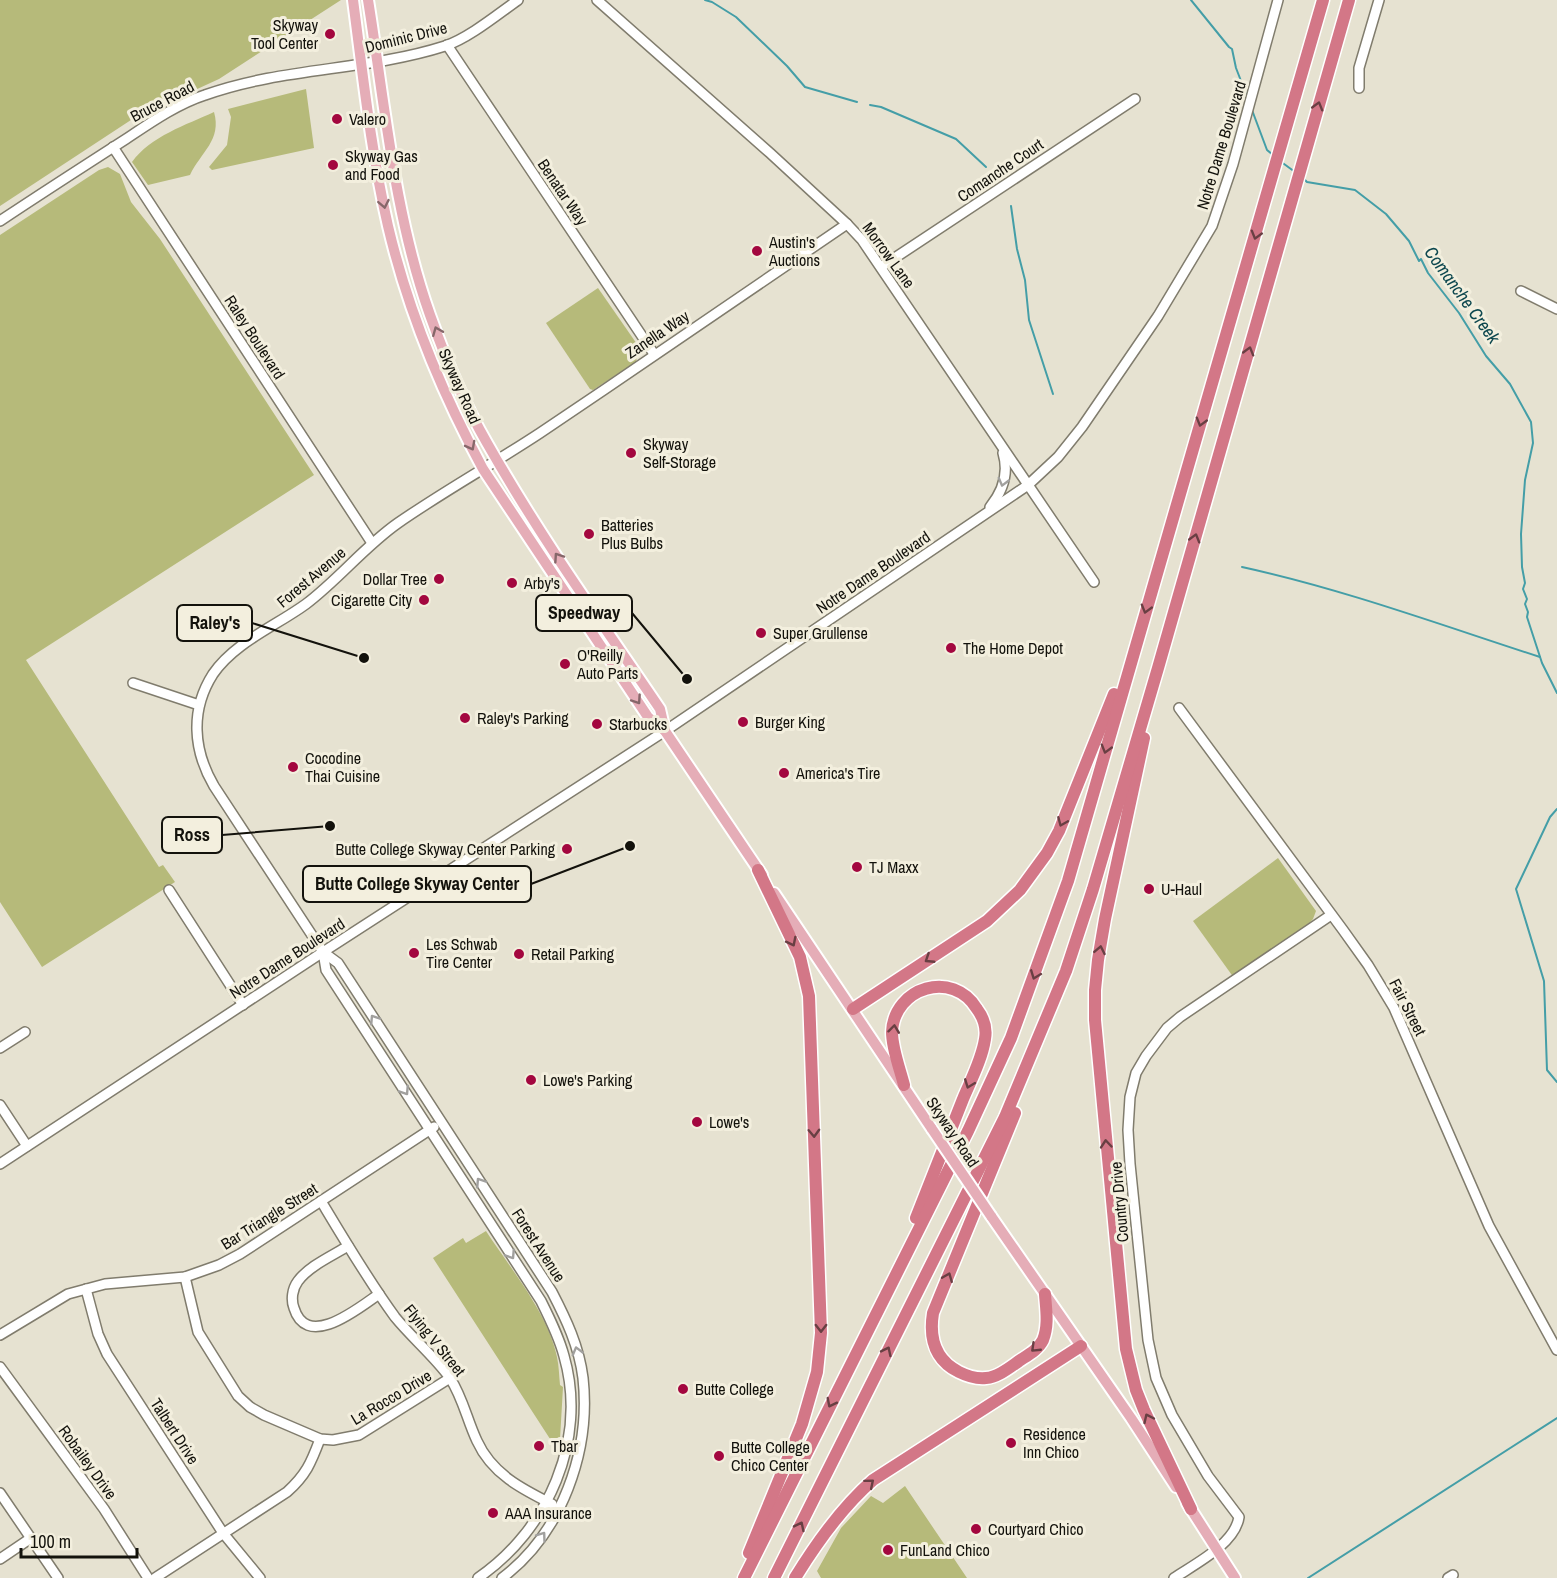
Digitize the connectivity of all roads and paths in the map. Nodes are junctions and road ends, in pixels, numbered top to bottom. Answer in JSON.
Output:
{"nodes":[{"id":1,"x":354,"y":0,"type":"edge"},
{"id":2,"x":368,"y":0,"type":"edge"},
{"id":3,"x":518,"y":0,"type":"edge"},
{"id":4,"x":597,"y":0,"type":"edge"},
{"id":5,"x":1278,"y":0,"type":"edge"},
{"id":6,"x":1323,"y":0,"type":"edge"},
{"id":7,"x":1349,"y":0,"type":"edge"},
{"id":8,"x":1379,"y":0,"type":"edge"},
{"id":9,"x":447,"y":45,"type":"junction"},
{"id":10,"x":378,"y":61,"type":"junction"},
{"id":11,"x":361,"y":64,"type":"junction"},
{"id":12,"x":1359,"y":88,"type":"dead end"},
{"id":13,"x":1135,"y":99,"type":"dead end"},
{"id":14,"x":113,"y":147,"type":"junction"},
{"id":15,"x":0,"y":220,"type":"edge"},
{"id":16,"x":847,"y":224,"type":"junction"},
{"id":17,"x":881,"y":267,"type":"junction"},
{"id":18,"x":1521,"y":291,"type":"dead end"},
{"id":19,"x":1557,"y":309,"type":"edge"},
{"id":20,"x":654,"y":354,"type":"junction"},
{"id":21,"x":1001,"y":445,"type":"junction"},
{"id":22,"x":497,"y":461,"type":"junction"},
{"id":23,"x":483,"y":469,"type":"junction"},
{"id":24,"x":1028,"y":485,"type":"junction"},
{"id":25,"x":984,"y":514,"type":"junction"},
{"id":26,"x":372,"y":543,"type":"junction"},
{"id":27,"x":1094,"y":582,"type":"dead end"},
{"id":28,"x":1139,"y":632,"type":"junction"},
{"id":29,"x":1158,"y":668,"type":"junction"},
{"id":30,"x":133,"y":683,"type":"dead end"},
{"id":31,"x":200,"y":705,"type":"junction"},
{"id":32,"x":1179,"y":708,"type":"dead end"},
{"id":33,"x":665,"y":731,"type":"junction"},
{"id":34,"x":758,"y":870,"type":"junction"},
{"id":35,"x":169,"y":890,"type":"dead end"},
{"id":36,"x":1331,"y":915,"type":"junction"},
{"id":37,"x":323,"y":952,"type":"junction"},
{"id":38,"x":243,"y":1005,"type":"junction"},
{"id":39,"x":853,"y":1009,"type":"junction"},
{"id":40,"x":25,"y":1032,"type":"dead end"},
{"id":41,"x":0,"y":1048,"type":"edge"},
{"id":42,"x":1034,"y":1052,"type":"junction"},
{"id":43,"x":904,"y":1085,"type":"junction"},
{"id":44,"x":0,"y":1105,"type":"edge"},
{"id":45,"x":441,"y":1122,"type":"junction"},
{"id":46,"x":429,"y":1130,"type":"junction"},
{"id":47,"x":27,"y":1146,"type":"junction"},
{"id":48,"x":0,"y":1164,"type":"edge"},
{"id":49,"x":321,"y":1201,"type":"junction"},
{"id":50,"x":348,"y":1246,"type":"junction"},
{"id":51,"x":185,"y":1277,"type":"junction"},
{"id":52,"x":86,"y":1289,"type":"junction"},
{"id":53,"x":379,"y":1294,"type":"junction"},
{"id":54,"x":886,"y":1294,"type":"junction"},
{"id":55,"x":1046,"y":1294,"type":"junction"},
{"id":56,"x":0,"y":1335,"type":"edge"},
{"id":57,"x":1081,"y":1346,"type":"junction"},
{"id":58,"x":1557,"y":1350,"type":"edge"},
{"id":59,"x":0,"y":1367,"type":"edge"},
{"id":60,"x":450,"y":1378,"type":"junction"},
{"id":61,"x":320,"y":1439,"type":"junction"},
{"id":62,"x":0,"y":1493,"type":"edge"},
{"id":63,"x":547,"y":1502,"type":"junction"},
{"id":64,"x":560,"y":1508,"type":"junction"},
{"id":65,"x":1191,"y":1509,"type":"junction"},
{"id":66,"x":224,"y":1533,"type":"junction"},
{"id":67,"x":31,"y":1538,"type":"junction"},
{"id":68,"x":1216,"y":1549,"type":"junction"},
{"id":69,"x":0,"y":1559,"type":"edge"},
{"id":70,"x":58,"y":1578,"type":"edge"},
{"id":71,"x":148,"y":1578,"type":"edge"},
{"id":72,"x":155,"y":1578,"type":"edge"},
{"id":73,"x":260,"y":1578,"type":"edge"},
{"id":74,"x":478,"y":1578,"type":"edge"},
{"id":75,"x":502,"y":1578,"type":"edge"},
{"id":76,"x":739,"y":1578,"type":"edge"},
{"id":77,"x":744,"y":1578,"type":"edge"},
{"id":78,"x":774,"y":1578,"type":"edge"},
{"id":79,"x":795,"y":1578,"type":"edge"},
{"id":80,"x":1174,"y":1578,"type":"edge"},
{"id":81,"x":1235,"y":1578,"type":"edge"}],
"edges":[{"from":1,"to":11,"type":"main road","name":"Skyway Road"},
{"from":2,"to":10,"type":"main road","name":"Skyway Road"},
{"from":3,"to":9,"type":"street","name":"Dominic Drive"},
{"from":4,"to":16,"type":"street","name":"Morrow Lane"},
{"from":5,"to":24,"type":"street","name":"Notre Dame Boulevard"},
{"from":6,"to":28,"type":"highway","one_way":true},
{"from":29,"to":7,"type":"highway","one_way":true},
{"from":8,"to":12,"type":"street"},
{"from":9,"to":10,"type":"street","name":"Dominic Drive"},
{"from":9,"to":20,"type":"street","name":"Benatar Way"},
{"from":10,"to":11,"type":"street","name":"Dominic Drive"},
{"from":22,"to":10,"type":"main road","name":"Skyway Road","one_way":true},
{"from":11,"to":14,"type":"street","name":"Bruce Road"},
{"from":11,"to":23,"type":"main road","name":"Skyway Road","one_way":true},
{"from":13,"to":17,"type":"street","name":"Comanche Court"},
{"from":14,"to":15,"type":"street","name":"Bruce Road"},
{"from":14,"to":26,"type":"street","name":"Raley Boulevard"},
{"from":16,"to":17,"type":"street","name":"Morrow Lane"},
{"from":16,"to":20,"type":"street","name":"Zanella Way"},
{"from":17,"to":21,"type":"street","name":"Morrow Lane"},
{"from":18,"to":19,"type":"street"},
{"from":20,"to":22,"type":"street","name":"Zanella Way"},
{"from":21,"to":24,"type":"street","name":"Morrow Lane"},
{"from":21,"to":25,"type":"street","one_way":true},
{"from":22,"to":23,"type":"street","name":"Zanella Way"},
{"from":33,"to":22,"type":"main road","name":"Skyway Road","one_way":true},
{"from":23,"to":26,"type":"street","name":"Forest Avenue"},
{"from":23,"to":33,"type":"main road","name":"Skyway Road","one_way":true},
{"from":24,"to":25,"type":"street","name":"Notre Dame Boulevard"},
{"from":24,"to":27,"type":"street","name":"Morrow Lane"},
{"from":25,"to":33,"type":"street","name":"Notre Dame Boulevard"},
{"from":26,"to":31,"type":"street","name":"Forest Avenue"},
{"from":28,"to":39,"type":"highway","one_way":true},
{"from":28,"to":54,"type":"highway","one_way":true},
{"from":29,"to":42,"type":"highway"},
{"from":65,"to":29,"type":"highway","one_way":true},
{"from":30,"to":31,"type":"street"},
{"from":31,"to":37,"type":"street","name":"Forest Avenue"},
{"from":32,"to":36,"type":"street","name":"Fair Street"},
{"from":33,"to":34,"type":"main road","name":"Skyway Road"},
{"from":33,"to":37,"type":"street","name":"Notre Dame Boulevard"},
{"from":34,"to":39,"type":"main road","name":"Skyway Road"},
{"from":34,"to":76,"type":"highway","one_way":true},
{"from":35,"to":38,"type":"street"},
{"from":36,"to":58,"type":"street","name":"Fair Street"},
{"from":36,"to":68,"type":"street","name":"Country Drive"},
{"from":37,"to":38,"type":"street","name":"Notre Dame Boulevard"},
{"from":45,"to":37,"type":"street","name":"Forest Avenue","one_way":true},
{"from":37,"to":46,"type":"street","name":"Forest Avenue","one_way":true},
{"from":38,"to":47,"type":"street","name":"Notre Dame Boulevard"},
{"from":39,"to":43,"type":"main road","name":"Skyway Road"},
{"from":40,"to":41,"type":"street"},
{"from":55,"to":42,"type":"highway","one_way":true},
{"from":78,"to":42,"type":"highway","one_way":true},
{"from":43,"to":54,"type":"highway","one_way":true},
{"from":43,"to":55,"type":"main road","name":"Skyway Road","bridge":true},
{"from":44,"to":47,"type":"street"},
{"from":45,"to":46,"type":"street","name":"Bar Triangle Street"},
{"from":64,"to":45,"type":"street","name":"Forest Avenue","one_way":true},
{"from":46,"to":49,"type":"street","name":"Bar Triangle Street"},
{"from":46,"to":63,"type":"street","name":"Forest Avenue","one_way":true},
{"from":47,"to":48,"type":"street","name":"Notre Dame Boulevard"},
{"from":49,"to":50,"type":"street","name":"Flying V Street"},
{"from":49,"to":51,"type":"street","name":"Bar Triangle Street"},
{"from":50,"to":53,"type":"street","name":"Flying V Street"},
{"from":50,"to":53,"type":"street"},
{"from":51,"to":52,"type":"street","name":"Bar Triangle Street"},
{"from":51,"to":61,"type":"street","name":"La Rocco Drive"},
{"from":52,"to":56,"type":"street","name":"Bar Triangle Street"},
{"from":52,"to":66,"type":"street","name":"Talbert Drive"},
{"from":53,"to":60,"type":"street","name":"Flying V Street"},
{"from":54,"to":77,"type":"highway","one_way":true},
{"from":55,"to":57,"type":"main road","name":"Skyway Road"},
{"from":57,"to":65,"type":"main road","name":"Skyway Road"},
{"from":79,"to":57,"type":"highway","one_way":true},
{"from":59,"to":71,"type":"street","name":"Robailey Drive"},
{"from":60,"to":61,"type":"street","name":"La Rocco Drive"},
{"from":60,"to":63,"type":"street","name":"Flying V Street"},
{"from":61,"to":66,"type":"street"},
{"from":62,"to":67,"type":"street"},
{"from":63,"to":64,"type":"street","name":"Flying V Street"},
{"from":63,"to":74,"type":"street","name":"Forest Avenue"},
{"from":75,"to":64,"type":"street","name":"Forest Avenue","one_way":true},
{"from":65,"to":68,"type":"main road","name":"Skyway Road"},
{"from":66,"to":72,"type":"street"},
{"from":66,"to":73,"type":"street","name":"Talbert Drive"},
{"from":67,"to":69,"type":"street"},
{"from":67,"to":70,"type":"street"},
{"from":68,"to":80,"type":"street"},
{"from":68,"to":81,"type":"main road","name":"Skyway Road"}]}
